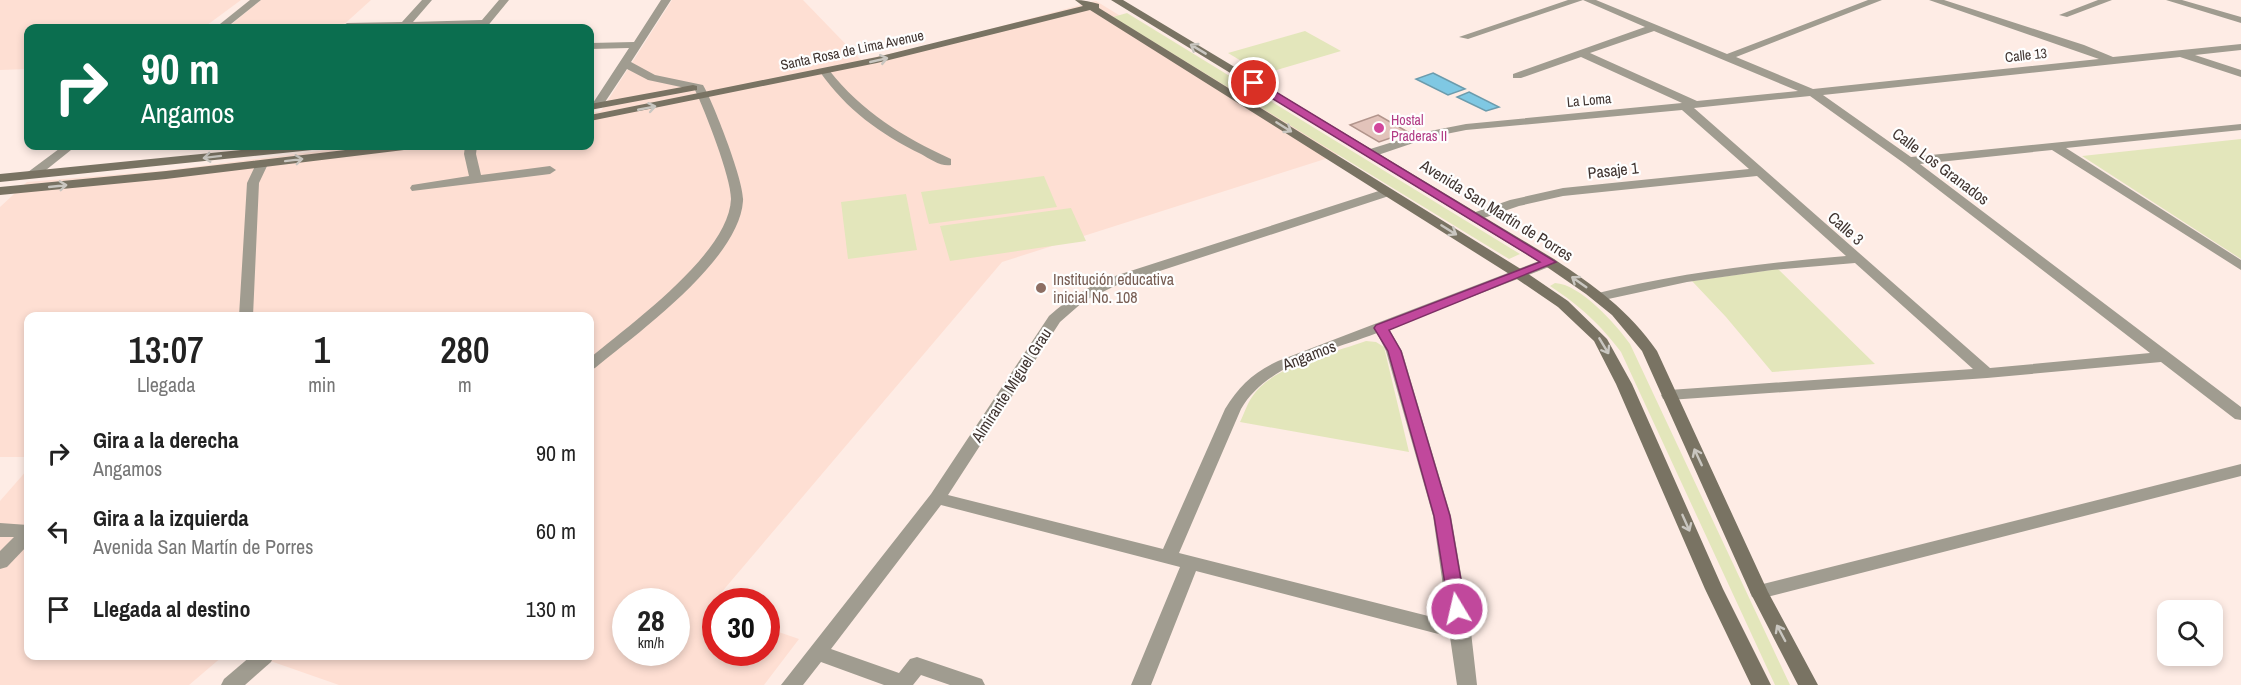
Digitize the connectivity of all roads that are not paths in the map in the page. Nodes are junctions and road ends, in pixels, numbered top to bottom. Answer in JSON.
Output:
{"nodes":[{"id":1,"x":256,"y":0,"type":"edge"},
{"id":2,"x":427,"y":0,"type":"edge"},
{"id":3,"x":504,"y":0,"type":"edge"},
{"id":4,"x":666,"y":0,"type":"edge"},
{"id":5,"x":1117,"y":0,"type":"edge"},
{"id":6,"x":1578,"y":0,"type":"edge"},
{"id":7,"x":1588,"y":0,"type":"edge"},
{"id":8,"x":1877,"y":0,"type":"edge"},
{"id":9,"x":1934,"y":0,"type":"edge"},
{"id":10,"x":2107,"y":0,"type":"edge"},
{"id":11,"x":2171,"y":0,"type":"edge"},
{"id":12,"x":1084,"y":2,"type":"edge"},
{"id":13,"x":2064,"y":15,"type":"dead end"},
{"id":14,"x":2241,"y":20,"type":"edge"},
{"id":15,"x":225,"y":24,"type":"edge"},
{"id":16,"x":405,"y":24,"type":"edge"},
{"id":17,"x":485,"y":24,"type":"edge"},
{"id":18,"x":1655,"y":27,"type":"junction"},
{"id":19,"x":1464,"y":37,"type":"dead end"},
{"id":20,"x":637,"y":45,"type":"junction"},
{"id":21,"x":594,"y":46,"type":"edge"},
{"id":22,"x":2241,"y":47,"type":"edge"},
{"id":23,"x":1581,"y":53,"type":"junction"},
{"id":24,"x":2179,"y":54,"type":"junction"},
{"id":25,"x":1727,"y":57,"type":"junction"},
{"id":26,"x":2113,"y":61,"type":"junction"},
{"id":27,"x":626,"y":63,"type":"junction"},
{"id":28,"x":825,"y":72,"type":"junction"},
{"id":29,"x":2241,"y":74,"type":"edge"},
{"id":30,"x":1517,"y":76,"type":"dead end"},
{"id":31,"x":702,"y":92,"type":"junction"},
{"id":32,"x":1813,"y":93,"type":"junction"},
{"id":33,"x":594,"y":105,"type":"edge"},
{"id":34,"x":594,"y":106,"type":"edge"},
{"id":35,"x":1691,"y":106,"type":"junction"},
{"id":36,"x":594,"y":117,"type":"edge"},
{"id":37,"x":2241,"y":127,"type":"edge"},
{"id":38,"x":2056,"y":147,"type":"junction"},
{"id":39,"x":65,"y":150,"type":"edge"},
{"id":40,"x":273,"y":150,"type":"edge"},
{"id":41,"x":372,"y":150,"type":"edge"},
{"id":42,"x":470,"y":150,"type":"edge"},
{"id":43,"x":1371,"y":153,"type":"junction"},
{"id":44,"x":1910,"y":161,"type":"junction"},
{"id":45,"x":946,"y":162,"type":"dead end"},
{"id":46,"x":262,"y":164,"type":"junction"},
{"id":47,"x":550,"y":170,"type":"dead end"},
{"id":48,"x":1758,"y":172,"type":"junction"},
{"id":49,"x":32,"y":175,"type":"junction"},
{"id":50,"x":0,"y":178,"type":"edge"},
{"id":51,"x":476,"y":178,"type":"junction"},
{"id":52,"x":416,"y":188,"type":"dead end"},
{"id":53,"x":0,"y":191,"type":"edge"},
{"id":54,"x":1388,"y":192,"type":"junction"},
{"id":55,"x":1475,"y":218,"type":"junction"},
{"id":56,"x":1857,"y":259,"type":"junction"},
{"id":57,"x":1549,"y":262,"type":"junction"},
{"id":58,"x":2241,"y":266,"type":"edge"},
{"id":59,"x":1519,"y":274,"type":"junction"},
{"id":60,"x":1599,"y":297,"type":"junction"},
{"id":61,"x":246,"y":312,"type":"edge"},
{"id":62,"x":1381,"y":328,"type":"junction"},
{"id":63,"x":2162,"y":357,"type":"junction"},
{"id":64,"x":594,"y":362,"type":"edge"},
{"id":65,"x":1987,"y":374,"type":"junction"},
{"id":66,"x":1669,"y":395,"type":"junction"},
{"id":67,"x":2241,"y":415,"type":"edge"},
{"id":68,"x":2241,"y":471,"type":"edge"},
{"id":69,"x":937,"y":498,"type":"junction"},
{"id":70,"x":0,"y":530,"type":"edge"},
{"id":71,"x":24,"y":532,"type":"edge"},
{"id":72,"x":24,"y":536,"type":"edge"},
{"id":73,"x":1168,"y":557,"type":"junction"},
{"id":74,"x":0,"y":562,"type":"edge"},
{"id":75,"x":1191,"y":562,"type":"junction"},
{"id":76,"x":1759,"y":592,"type":"junction"},
{"id":77,"x":1461,"y":632,"type":"junction"},
{"id":78,"x":817,"y":652,"type":"junction"},
{"id":79,"x":259,"y":660,"type":"edge"},
{"id":80,"x":902,"y":684,"type":"edge"},
{"id":81,"x":231,"y":685,"type":"edge"},
{"id":82,"x":791,"y":685,"type":"edge"},
{"id":83,"x":975,"y":685,"type":"edge"},
{"id":84,"x":1141,"y":685,"type":"edge"},
{"id":85,"x":1467,"y":685,"type":"edge"},
{"id":86,"x":1761,"y":685,"type":"edge"},
{"id":87,"x":1809,"y":685,"type":"edge"}],
"edges":[{"from":1,"to":15,"type":"street"},
{"from":2,"to":16,"type":"street"},
{"from":3,"to":17,"type":"street"},
{"from":4,"to":20,"type":"street"},
{"from":5,"to":12,"type":"main road","name":"Santa Rosa de Lima Avenue"},
{"from":43,"to":5,"type":"main road","name":"Avenida San Martín de Porres","one_way":true},
{"from":6,"to":19,"type":"street"},
{"from":7,"to":18,"type":"street","name":"Calle Los Granados"},
{"from":8,"to":25,"type":"street"},
{"from":9,"to":26,"type":"street"},
{"from":10,"to":13,"type":"street"},
{"from":11,"to":14,"type":"street"},
{"from":28,"to":12,"type":"main road","name":"Santa Rosa de Lima Avenue","one_way":true},
{"from":12,"to":31,"type":"main road","name":"Santa Rosa de Lima Avenue"},
{"from":12,"to":54,"type":"main road","one_way":true},
{"from":18,"to":23,"type":"street"},
{"from":18,"to":25,"type":"street","name":"Calle Los Granados"},
{"from":20,"to":21,"type":"street"},
{"from":20,"to":27,"type":"street"},
{"from":22,"to":24,"type":"street","name":"Calle 13"},
{"from":23,"to":30,"type":"street"},
{"from":23,"to":35,"type":"street"},
{"from":24,"to":26,"type":"street","name":"Calle 13"},
{"from":24,"to":29,"type":"street"},
{"from":25,"to":32,"type":"street","name":"Calle Los Granados"},
{"from":26,"to":32,"type":"street","name":"Calle 13"},
{"from":27,"to":31,"type":"street"},
{"from":27,"to":33,"type":"street"},
{"from":28,"to":31,"type":"main road","name":"Santa Rosa de Lima Avenue"},
{"from":28,"to":45,"type":"street"},
{"from":31,"to":34,"type":"main road","name":"Santa Rosa de Lima Avenue"},
{"from":36,"to":31,"type":"main road","name":"Santa Rosa de Lima Avenue","one_way":true},
{"from":31,"to":64,"type":"street"},
{"from":32,"to":35,"type":"street","name":"La Loma"},
{"from":32,"to":44,"type":"street","name":"Calle Los Granados"},
{"from":35,"to":43,"type":"street","name":"La Loma"},
{"from":35,"to":48,"type":"street","name":"Calle 3"},
{"from":37,"to":38,"type":"street"},
{"from":38,"to":44,"type":"street"},
{"from":38,"to":58,"type":"street"},
{"from":39,"to":49,"type":"street"},
{"from":40,"to":49,"type":"main road","one_way":true},
{"from":46,"to":41,"type":"main road","one_way":true},
{"from":42,"to":51,"type":"street"},
{"from":43,"to":55,"type":"main road","name":"Avenida San Martín de Porres"},
{"from":44,"to":63,"type":"street","name":"Calle Los Granados"},
{"from":53,"to":46,"type":"main road","one_way":true},
{"from":46,"to":61,"type":"street"},
{"from":47,"to":51,"type":"street"},
{"from":48,"to":55,"type":"street","name":"Pasaje 1"},
{"from":48,"to":56,"type":"street","name":"Calle 3"},
{"from":49,"to":50,"type":"main road"},
{"from":51,"to":52,"type":"street"},
{"from":54,"to":59,"type":"main road","one_way":true},
{"from":54,"to":69,"type":"street","name":"Almirante Miguel Grau"},
{"from":55,"to":57,"type":"main road","name":"Avenida San Martín de Porres"},
{"from":56,"to":60,"type":"street"},
{"from":56,"to":65,"type":"street","name":"Calle 3"},
{"from":57,"to":59,"type":"street","name":"Angamos"},
{"from":60,"to":57,"type":"main road","name":"Avenida San Martín de Porres","one_way":true},
{"from":59,"to":62,"type":"street","name":"Angamos"},
{"from":59,"to":86,"type":"main road","one_way":true},
{"from":60,"to":66,"type":"main road","name":"Avenida San Martín de Porres"},
{"from":62,"to":73,"type":"street","name":"Angamos"},
{"from":62,"to":77,"type":"street"},
{"from":63,"to":65,"type":"street"},
{"from":63,"to":67,"type":"street","name":"Calle Los Granados"},
{"from":65,"to":66,"type":"street"},
{"from":76,"to":66,"type":"main road","name":"Avenida San Martín de Porres","one_way":true},
{"from":68,"to":76,"type":"street"},
{"from":69,"to":73,"type":"street"},
{"from":69,"to":78,"type":"street","name":"Almirante Miguel Grau"},
{"from":70,"to":71,"type":"street"},
{"from":72,"to":74,"type":"street"},
{"from":73,"to":75,"type":"street"},
{"from":75,"to":77,"type":"street"},
{"from":75,"to":84,"type":"street"},
{"from":87,"to":76,"type":"main road","name":"Avenida San Martín de Porres","one_way":true},
{"from":77,"to":85,"type":"street"},
{"from":78,"to":80,"type":"street"},
{"from":78,"to":82,"type":"street","name":"Almirante Miguel Grau"},
{"from":79,"to":81,"type":"street"},
{"from":80,"to":83,"type":"street"}]}
